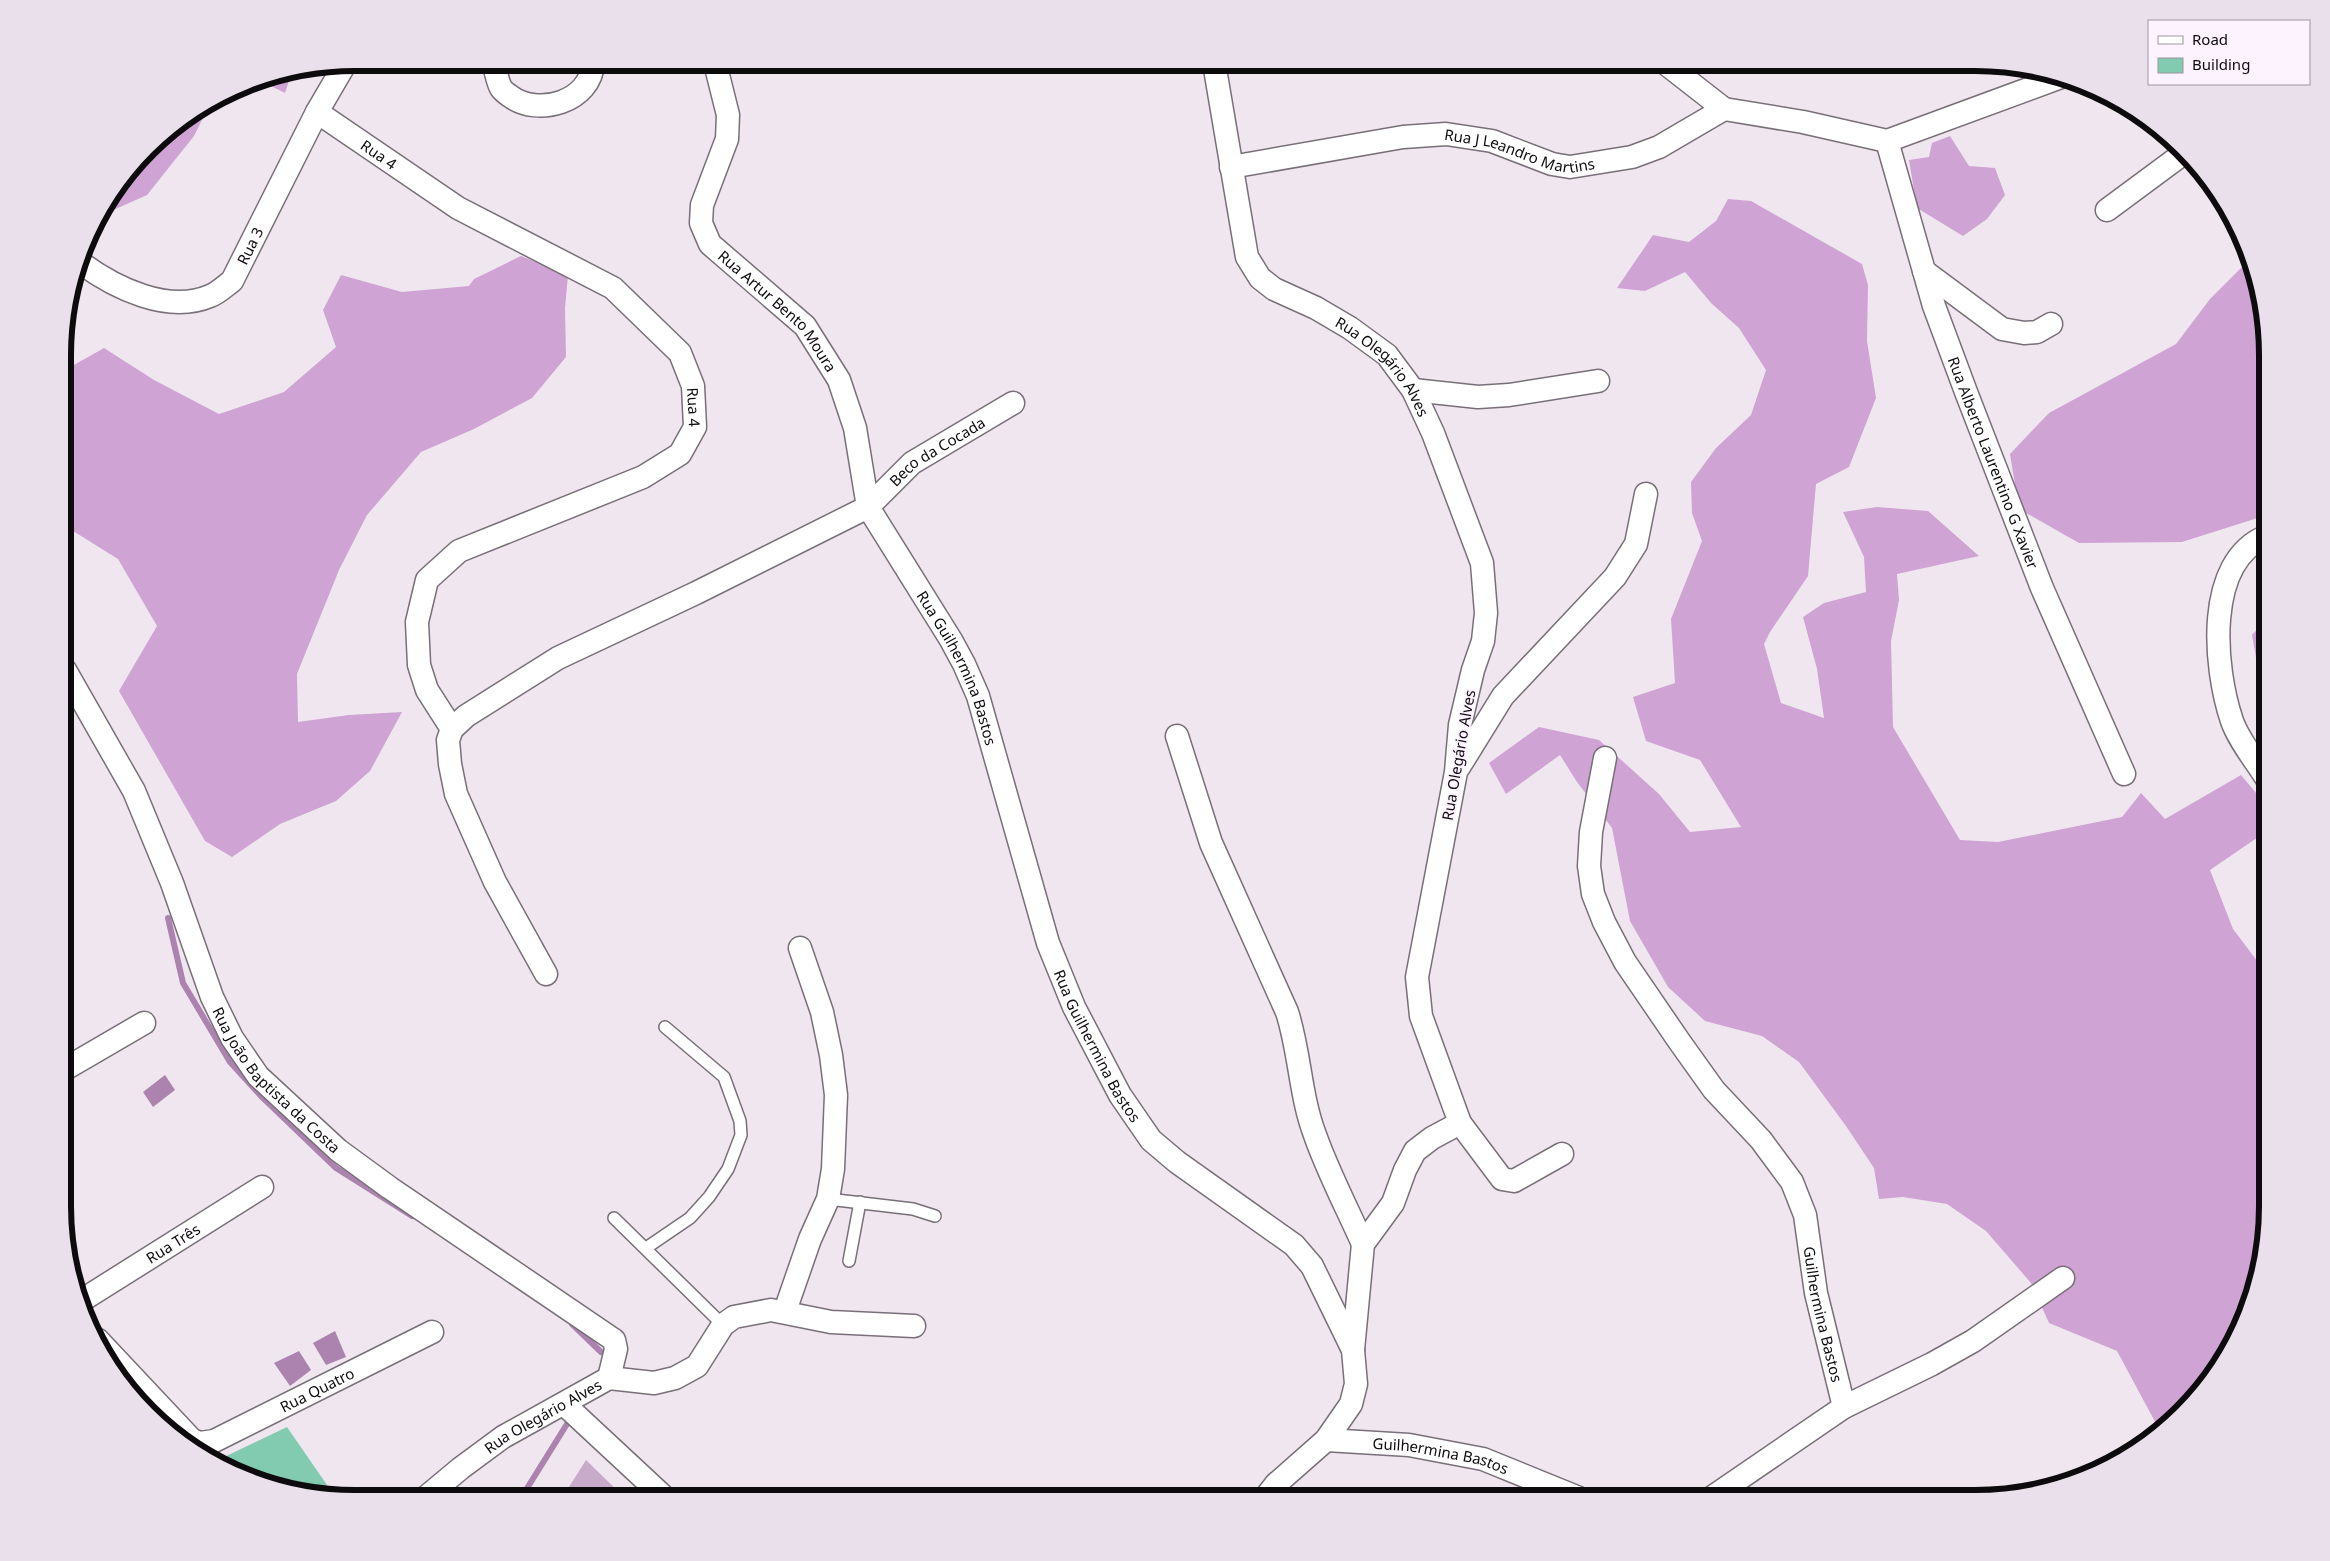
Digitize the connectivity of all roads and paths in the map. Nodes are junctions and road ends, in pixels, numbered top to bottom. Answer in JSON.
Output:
{"nodes":[{"id":1,"x":496,"y":71,"type":"edge"},
{"id":2,"x":591,"y":71,"type":"edge"},
{"id":3,"x":717,"y":71,"type":"edge"},
{"id":4,"x":1215,"y":71,"type":"edge"},
{"id":5,"x":1676,"y":71,"type":"edge"},
{"id":6,"x":340,"y":72,"type":"edge"},
{"id":7,"x":2049,"y":81,"type":"edge"},
{"id":8,"x":1724,"y":109,"type":"junction"},
{"id":9,"x":317,"y":112,"type":"junction"},
{"id":10,"x":1887,"y":141,"type":"junction"},
{"id":11,"x":2178,"y":156,"type":"edge"},
{"id":12,"x":1231,"y":167,"type":"junction"},
{"id":13,"x":2107,"y":210,"type":"dead end"},
{"id":14,"x":85,"y":266,"type":"edge"},
{"id":15,"x":1924,"y":271,"type":"junction"},
{"id":16,"x":2051,"y":324,"type":"dead end"},
{"id":17,"x":1598,"y":381,"type":"dead end"},
{"id":18,"x":1413,"y":390,"type":"junction"},
{"id":19,"x":1013,"y":403,"type":"dead end"},
{"id":20,"x":1646,"y":494,"type":"dead end"},
{"id":21,"x":868,"y":507,"type":"junction"},
{"id":22,"x":2259,"y":539,"type":"edge"},
{"id":23,"x":71,"y":681,"type":"edge"},
{"id":24,"x":452,"y":729,"type":"junction"},
{"id":25,"x":1177,"y":736,"type":"dead end"},
{"id":26,"x":1605,"y":758,"type":"dead end"},
{"id":27,"x":2259,"y":766,"type":"edge"},
{"id":28,"x":1456,"y":772,"type":"junction"},
{"id":29,"x":2124,"y":774,"type":"dead end"},
{"id":30,"x":800,"y":948,"type":"dead end"},
{"id":31,"x":546,"y":974,"type":"dead end"},
{"id":32,"x":144,"y":1023,"type":"dead end"},
{"id":33,"x":666,"y":1027,"type":"dead end"},
{"id":34,"x":71,"y":1066,"type":"edge"},
{"id":35,"x":1460,"y":1123,"type":"junction"},
{"id":36,"x":1562,"y":1154,"type":"dead end"},
{"id":37,"x":262,"y":1187,"type":"dead end"},
{"id":38,"x":828,"y":1199,"type":"junction"},
{"id":39,"x":860,"y":1202,"type":"junction"},
{"id":40,"x":935,"y":1216,"type":"dead end"},
{"id":41,"x":614,"y":1218,"type":"dead end"},
{"id":42,"x":1363,"y":1244,"type":"junction"},
{"id":43,"x":646,"y":1248,"type":"junction"},
{"id":44,"x":849,"y":1261,"type":"dead end"},
{"id":45,"x":2063,"y":1278,"type":"dead end"},
{"id":46,"x":86,"y":1298,"type":"edge"},
{"id":47,"x":785,"y":1312,"type":"junction"},
{"id":48,"x":723,"y":1324,"type":"junction"},
{"id":49,"x":914,"y":1326,"type":"dead end"},
{"id":50,"x":432,"y":1332,"type":"dead end"},
{"id":51,"x":1353,"y":1350,"type":"junction"},
{"id":52,"x":116,"y":1359,"type":"edge"},
{"id":53,"x":609,"y":1378,"type":"junction"},
{"id":54,"x":565,"y":1404,"type":"junction"},
{"id":55,"x":1844,"y":1407,"type":"junction"},
{"id":56,"x":187,"y":1435,"type":"edge"},
{"id":57,"x":1326,"y":1440,"type":"junction"},
{"id":58,"x":197,"y":1442,"type":"edge"},
{"id":59,"x":435,"y":1490,"type":"edge"},
{"id":60,"x":657,"y":1490,"type":"edge"},
{"id":61,"x":1271,"y":1490,"type":"edge"},
{"id":62,"x":1559,"y":1490,"type":"edge"},
{"id":63,"x":1723,"y":1490,"type":"edge"}],
"edges":[{"from":1,"to":2,"type":"street"},
{"from":3,"to":21,"type":"street","name":"Rua Artur Bento Moura"},
{"from":4,"to":12,"type":"street","name":"Rua Olegário Alves"},
{"from":5,"to":8,"type":"street"},
{"from":6,"to":9,"type":"street","name":"Rua 3"},
{"from":7,"to":10,"type":"street"},
{"from":8,"to":10,"type":"street"},
{"from":8,"to":12,"type":"street","name":"Rua J Leandro Martins"},
{"from":9,"to":14,"type":"street","name":"Rua 3"},
{"from":9,"to":24,"type":"street","name":"Rua 4"},
{"from":10,"to":15,"type":"street","name":"Rua Alberto Laurentino G Xavier"},
{"from":11,"to":13,"type":"street"},
{"from":12,"to":18,"type":"street","name":"Rua Olegário Alves"},
{"from":15,"to":16,"type":"street"},
{"from":15,"to":29,"type":"street","name":"Rua Alberto Laurentino G Xavier"},
{"from":17,"to":18,"type":"street"},
{"from":18,"to":28,"type":"street","name":"Rua Olegário Alves"},
{"from":19,"to":21,"type":"street","name":"Beco da Cocada"},
{"from":20,"to":28,"type":"street"},
{"from":21,"to":24,"type":"street","name":"Beco da Cocada"},
{"from":21,"to":51,"type":"street","name":"Rua Guilhermina Bastos"},
{"from":22,"to":27,"type":"street"},
{"from":23,"to":53,"type":"street","name":"Rua João Baptista da Costa"},
{"from":24,"to":31,"type":"street"},
{"from":25,"to":42,"type":"street"},
{"from":26,"to":55,"type":"street","name":"Guilhermina Bastos"},
{"from":28,"to":35,"type":"street","name":"Rua Olegário Alves"},
{"from":30,"to":38,"type":"street"},
{"from":32,"to":34,"type":"street"},
{"from":33,"to":43,"type":"lane"},
{"from":35,"to":36,"type":"street","name":"Rua Olegário Alves"},
{"from":35,"to":42,"type":"street"},
{"from":37,"to":46,"type":"street","name":"Rua Três"},
{"from":38,"to":39,"type":"lane"},
{"from":38,"to":47,"type":"street"},
{"from":39,"to":40,"type":"lane"},
{"from":39,"to":44,"type":"lane"},
{"from":41,"to":43,"type":"lane"},
{"from":42,"to":51,"type":"street"},
{"from":43,"to":48,"type":"lane"},
{"from":45,"to":55,"type":"street"},
{"from":47,"to":48,"type":"street"},
{"from":47,"to":49,"type":"street"},
{"from":48,"to":53,"type":"street","name":"Rua Olegário Alves"},
{"from":50,"to":58,"type":"street","name":"Rua Quatro"},
{"from":51,"to":57,"type":"street","name":"Rua Guilhermina Bastos"},
{"from":52,"to":56,"type":"street","name":"Rua Quatro"},
{"from":53,"to":54,"type":"street","name":"Rua Olegário Alves"},
{"from":54,"to":59,"type":"street","name":"Rua Olegário Alves"},
{"from":54,"to":60,"type":"street"},
{"from":55,"to":63,"type":"street"},
{"from":57,"to":61,"type":"street","name":"Rua Guilhermina Bastos"},
{"from":57,"to":62,"type":"street","name":"Guilhermina Bastos"}]}
